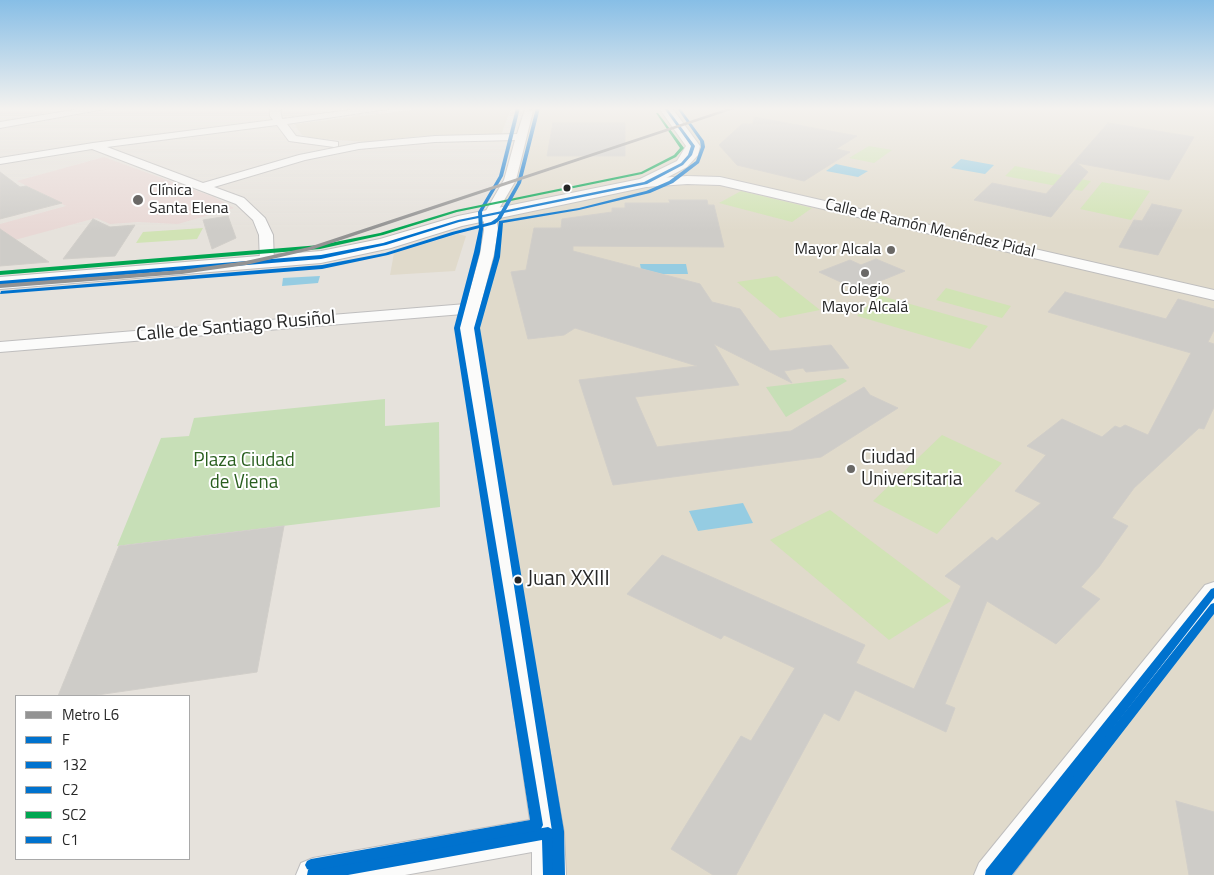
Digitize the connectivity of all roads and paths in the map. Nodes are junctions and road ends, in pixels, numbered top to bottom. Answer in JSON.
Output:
{"nodes":[{"id":1,"x":75,"y":149,"type":"edge"},
{"id":2,"x":100,"y":149,"type":"edge"},
{"id":3,"x":345,"y":149,"type":"edge"},
{"id":4,"x":519,"y":149,"type":"edge"},
{"id":5,"x":692,"y":149,"type":"edge"},
{"id":6,"x":0,"y":161,"type":"edge"},
{"id":7,"x":645,"y":183,"type":"junction"},
{"id":8,"x":205,"y":186,"type":"junction"},
{"id":9,"x":490,"y":214,"type":"junction"},
{"id":10,"x":267,"y":263,"type":"junction"},
{"id":11,"x":0,"y":283,"type":"edge"},
{"id":12,"x":1214,"y":295,"type":"edge"},
{"id":13,"x":472,"y":308,"type":"junction"},
{"id":14,"x":0,"y":347,"type":"edge"},
{"id":15,"x":1214,"y":591,"type":"edge"},
{"id":16,"x":548,"y":833,"type":"junction"},
{"id":17,"x":313,"y":875,"type":"edge"},
{"id":18,"x":548,"y":875,"type":"edge"},
{"id":19,"x":991,"y":875,"type":"edge"}],
"edges":[{"from":1,"to":6,"type":"street"},
{"from":2,"to":8,"type":"street"},
{"from":3,"to":8,"type":"street"},
{"from":4,"to":9,"type":"street"},
{"from":5,"to":7,"type":"street"},
{"from":7,"to":9,"type":"street"},
{"from":7,"to":12,"type":"street","name":"Calle de Ramón Menéndez Pidal"},
{"from":8,"to":10,"type":"street"},
{"from":9,"to":10,"type":"street"},
{"from":9,"to":13,"type":"street"},
{"from":10,"to":11,"type":"street"},
{"from":13,"to":14,"type":"street","name":"Calle de Santiago Rusiñol"},
{"from":13,"to":16,"type":"street"},
{"from":15,"to":19,"type":"street"},
{"from":16,"to":17,"type":"street"},
{"from":16,"to":18,"type":"street"}]}
